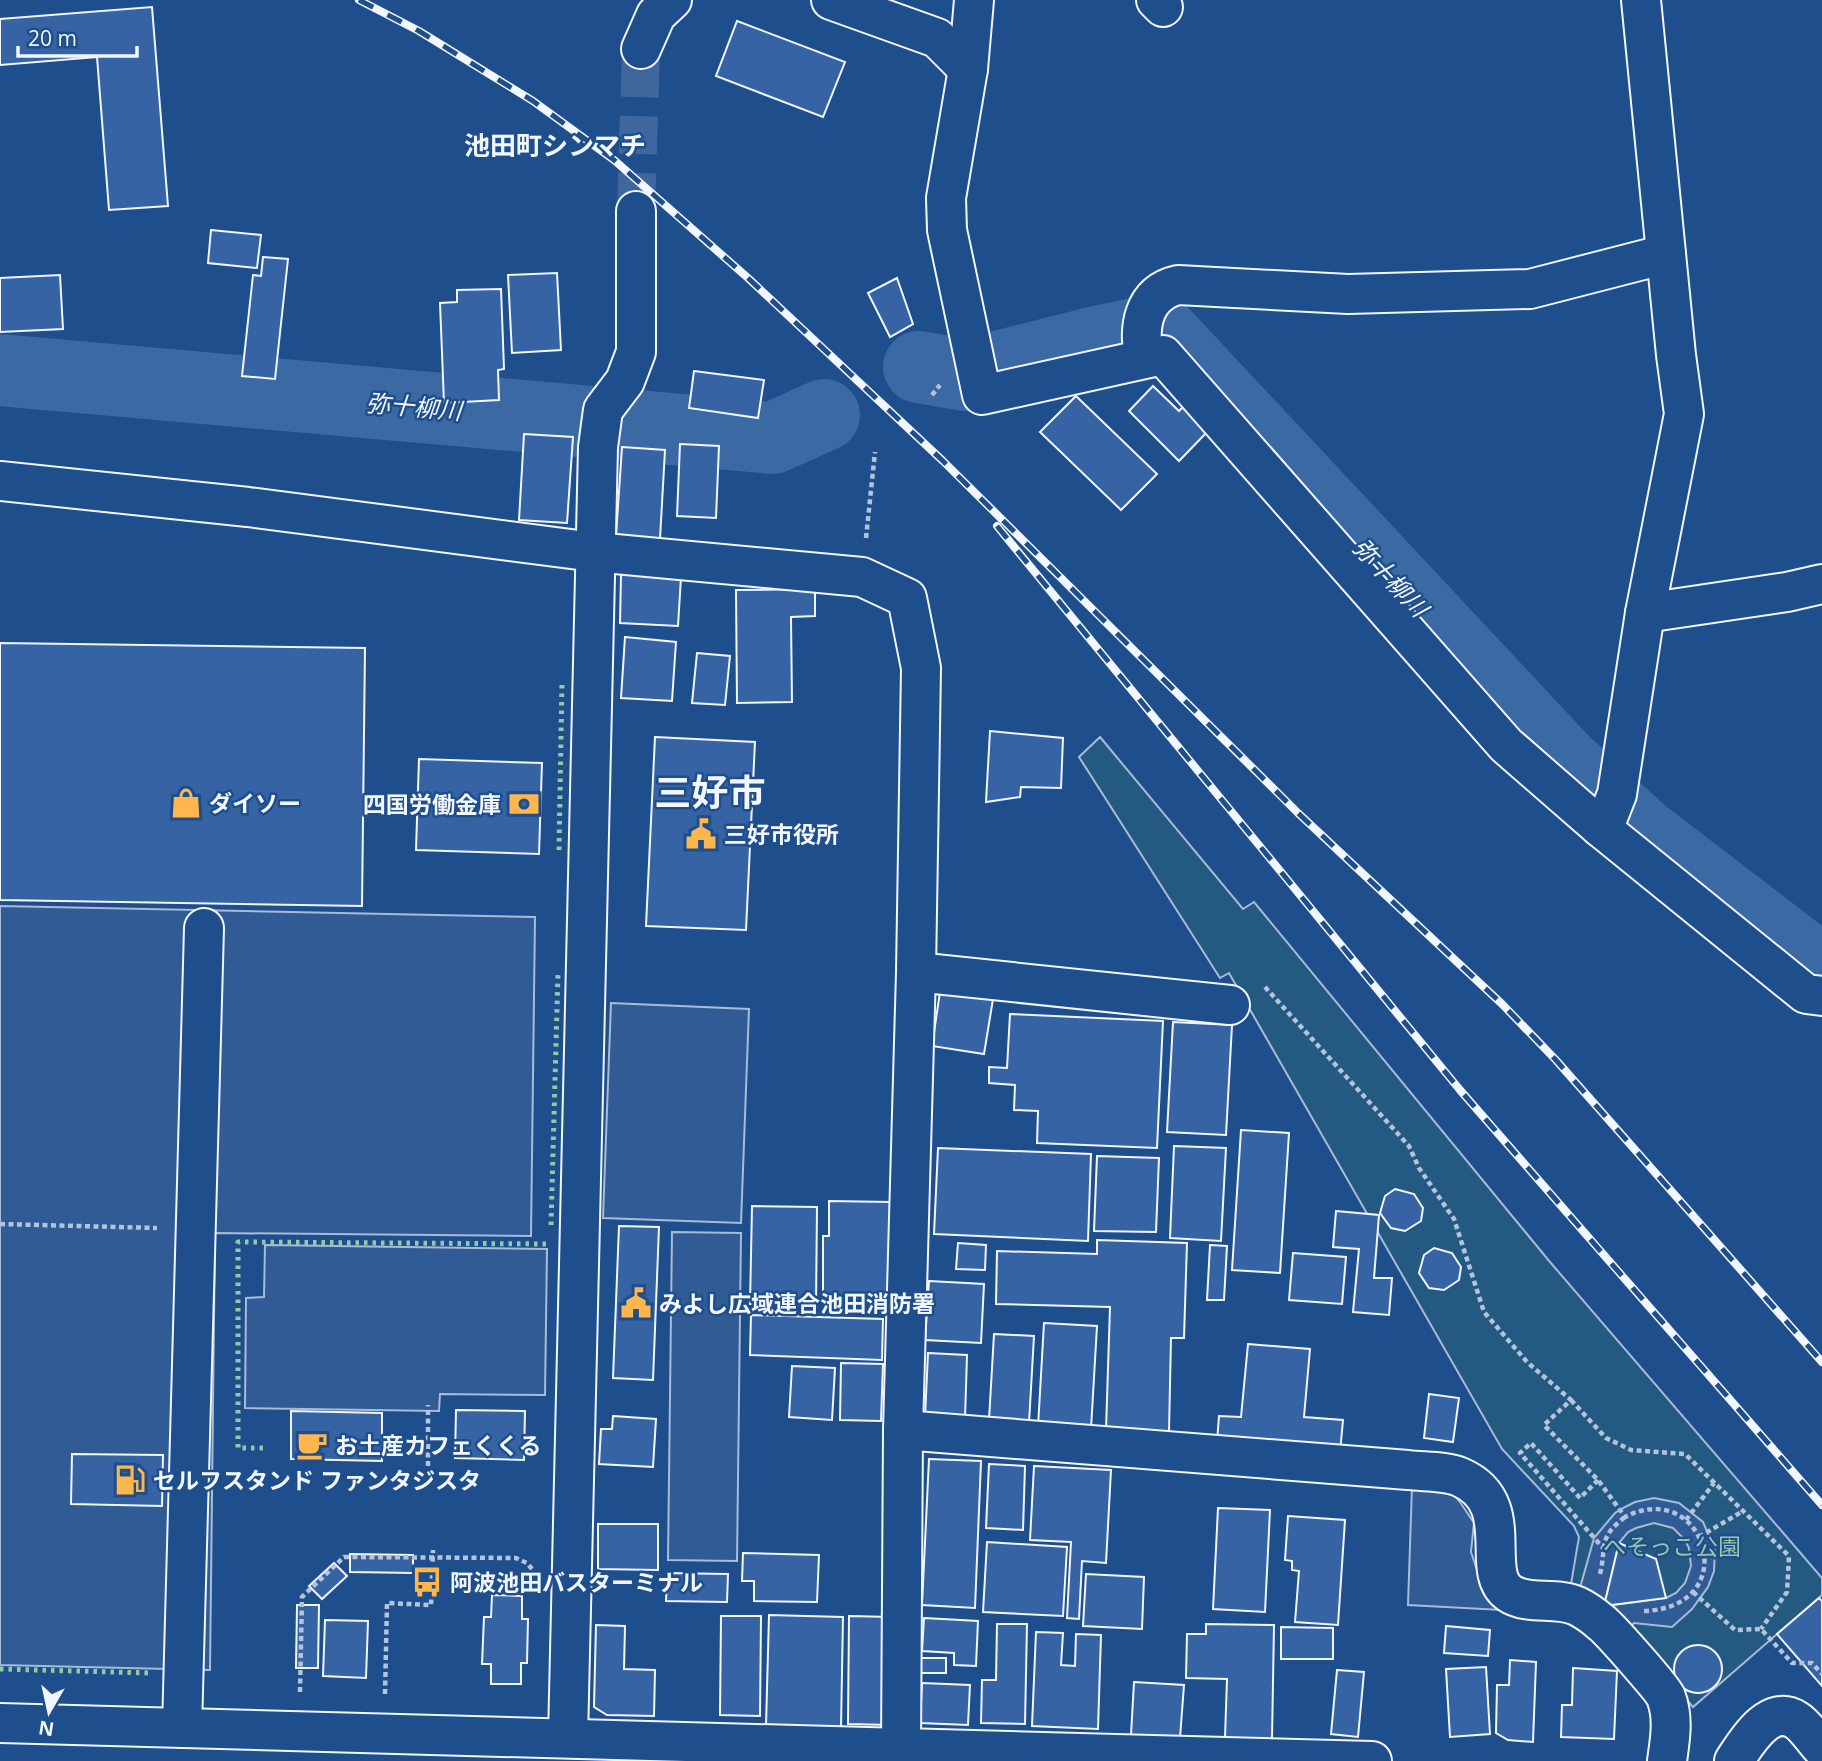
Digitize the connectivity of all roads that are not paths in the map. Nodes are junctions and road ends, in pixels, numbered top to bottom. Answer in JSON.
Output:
{"nodes":[{"id":1,"x":672,"y":0,"type":"edge"},
{"id":2,"x":831,"y":0,"type":"edge"},
{"id":3,"x":974,"y":0,"type":"edge"},
{"id":4,"x":1642,"y":0,"type":"edge"},
{"id":5,"x":641,"y":50,"type":"tunnel mouth"},
{"id":6,"x":968,"y":69,"type":"junction"},
{"id":7,"x":636,"y":211,"type":"tunnel mouth"},
{"id":8,"x":1666,"y":254,"type":"junction"},
{"id":9,"x":1144,"y":340,"type":"junction"},
{"id":10,"x":0,"y":481,"type":"edge"},
{"id":11,"x":594,"y":552,"type":"junction"},
{"id":12,"x":1822,"y":584,"type":"edge"},
{"id":13,"x":1645,"y":613,"type":"junction"},
{"id":14,"x":1608,"y":813,"type":"junction"},
{"id":15,"x":204,"y":928,"type":"dead end"},
{"id":16,"x":916,"y":972,"type":"junction"},
{"id":17,"x":1822,"y":996,"type":"edge"},
{"id":18,"x":1230,"y":1005,"type":"road end"},
{"id":19,"x":903,"y":1430,"type":"junction"},
{"id":20,"x":0,"y":1723,"type":"edge"},
{"id":21,"x":182,"y":1728,"type":"junction"},
{"id":22,"x":568,"y":1738,"type":"junction"},
{"id":23,"x":368,"y":1747,"type":"edge"},
{"id":24,"x":901,"y":1748,"type":"junction"},
{"id":25,"x":1822,"y":1748,"type":"edge"},
{"id":26,"x":1372,"y":1761,"type":"edge"},
{"id":27,"x":1667,"y":1761,"type":"edge"},
{"id":28,"x":1734,"y":1761,"type":"edge"}],
"edges":[{"from":1,"to":5,"type":"street"},
{"from":2,"to":6,"type":"street"},
{"from":3,"to":6,"type":"street"},
{"from":4,"to":8,"type":"street"},
{"from":6,"to":9,"type":"street"},
{"from":7,"to":11,"type":"street"},
{"from":8,"to":9,"type":"street"},
{"from":8,"to":13,"type":"street"},
{"from":9,"to":14,"type":"street"},
{"from":10,"to":11,"type":"street"},
{"from":11,"to":16,"type":"street"},
{"from":11,"to":22,"type":"street"},
{"from":12,"to":13,"type":"street"},
{"from":13,"to":14,"type":"street"},
{"from":14,"to":17,"type":"street"},
{"from":15,"to":21,"type":"street"},
{"from":16,"to":18,"type":"street"},
{"from":16,"to":19,"type":"street"},
{"from":19,"to":24,"type":"street"},
{"from":19,"to":27,"type":"street"},
{"from":20,"to":21,"type":"street"},
{"from":21,"to":23,"type":"street"},
{"from":22,"to":23,"type":"street"},
{"from":22,"to":24,"type":"street"},
{"from":24,"to":26,"type":"street"},
{"from":25,"to":28,"type":"street"}]}
